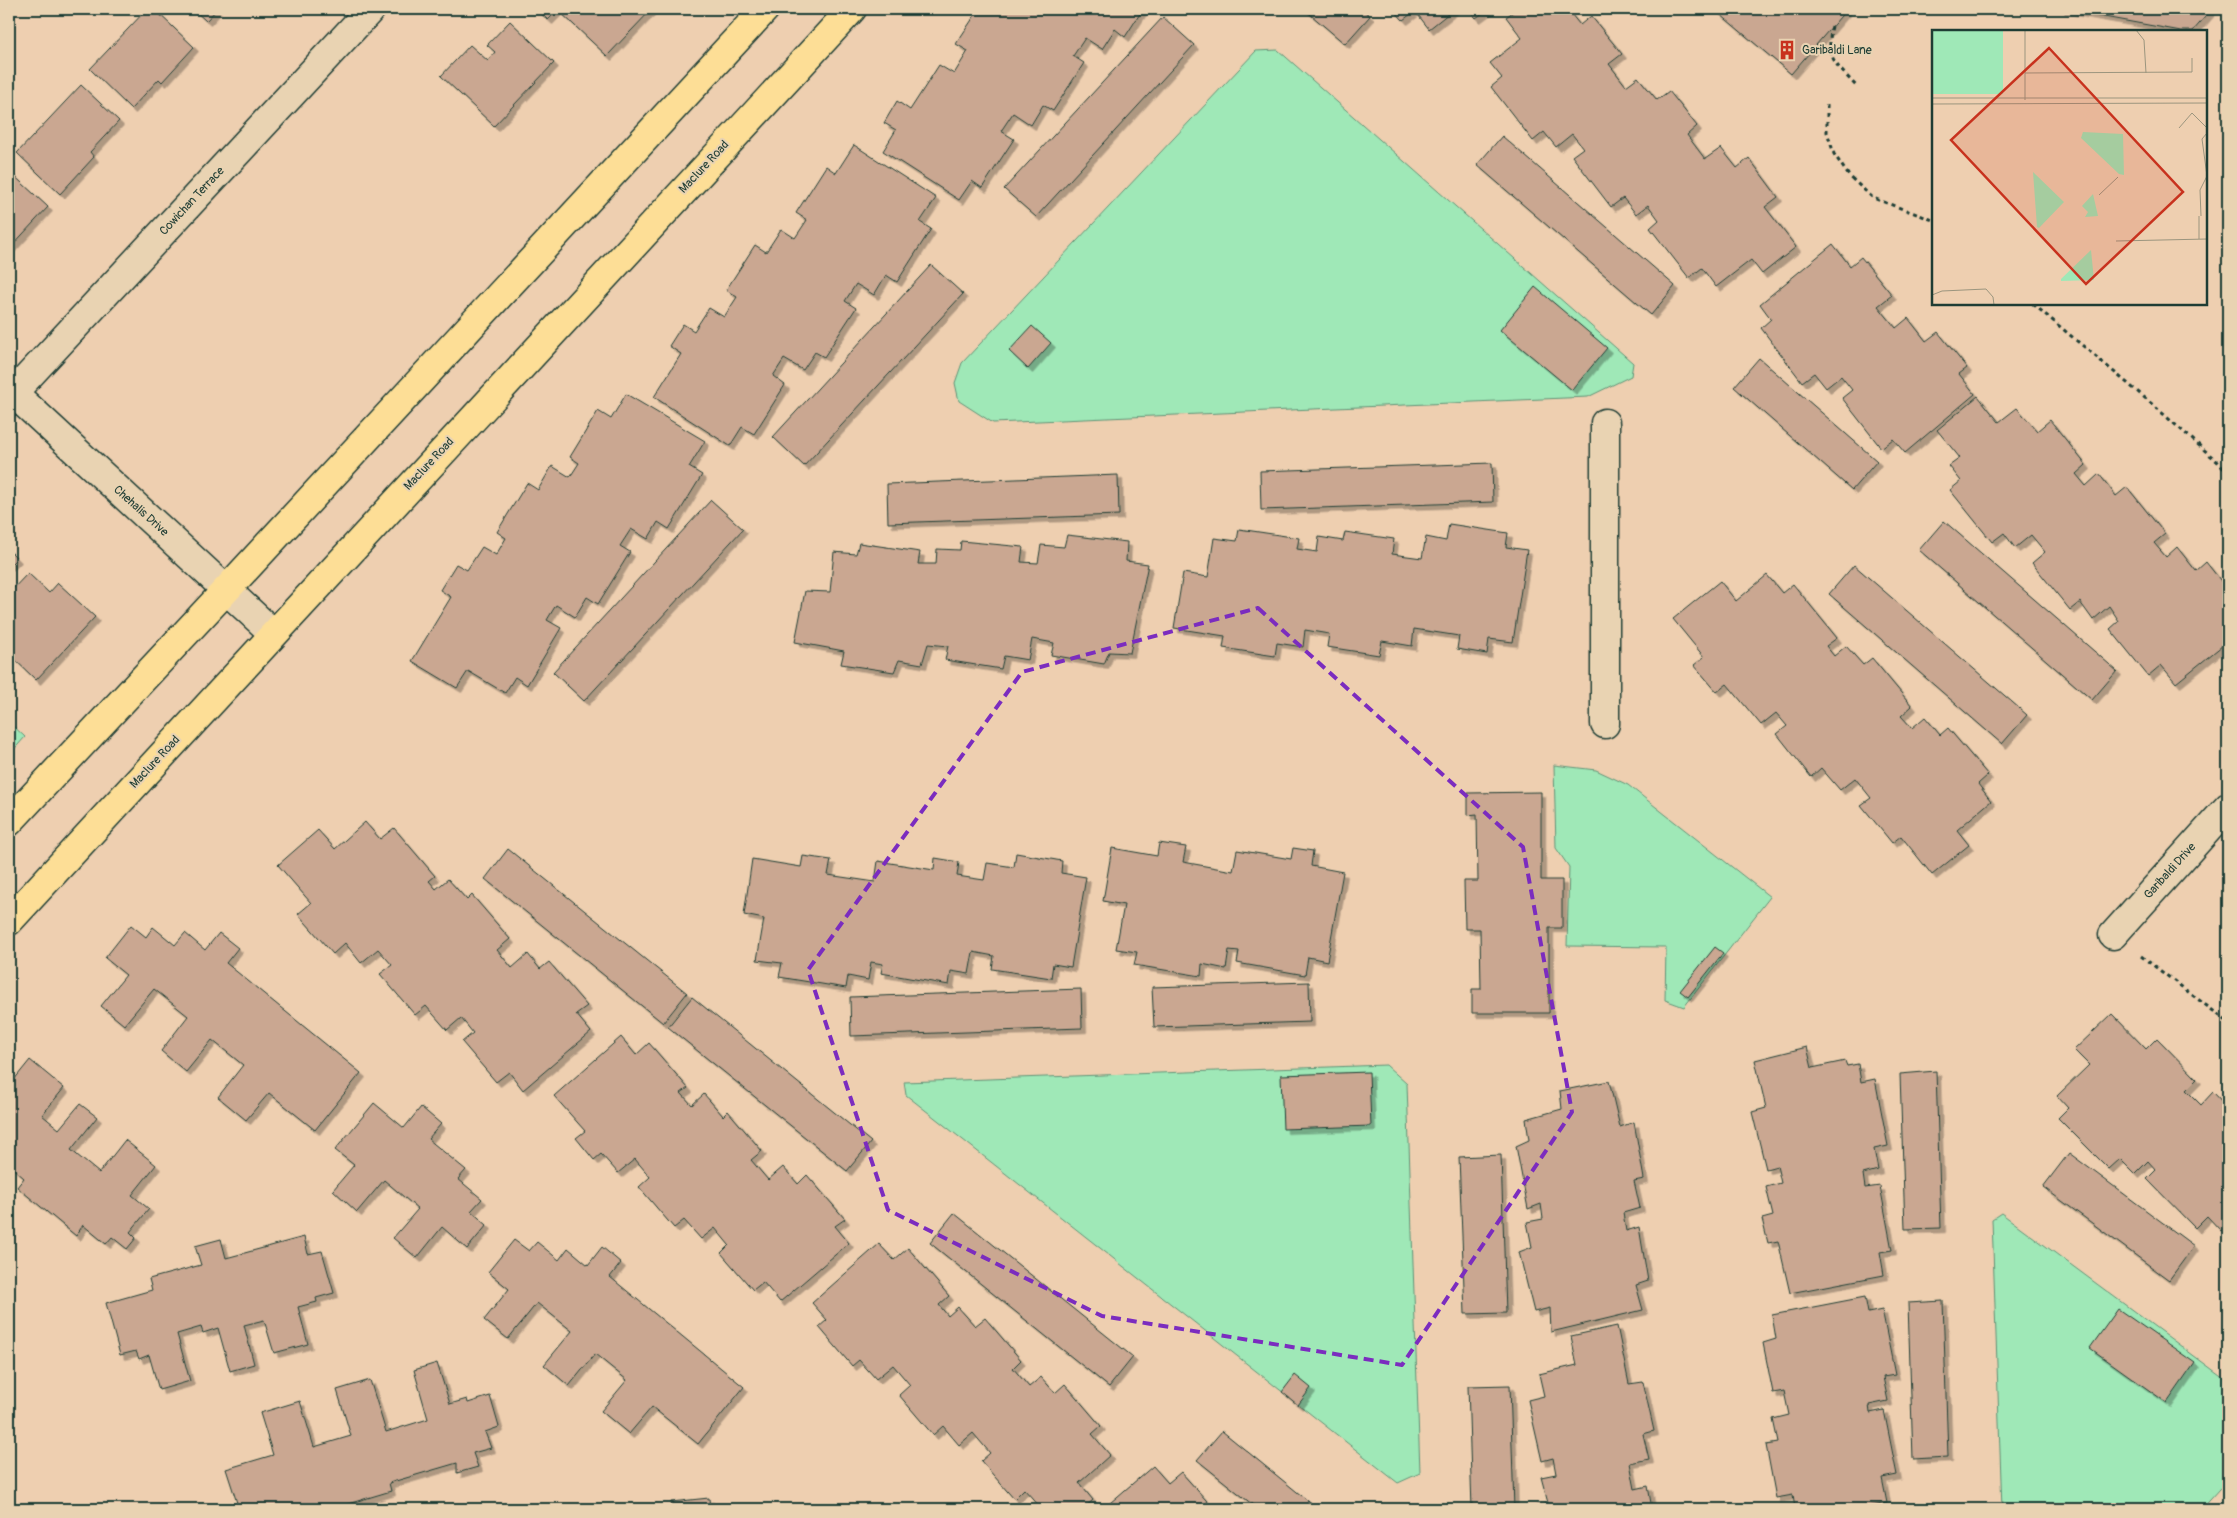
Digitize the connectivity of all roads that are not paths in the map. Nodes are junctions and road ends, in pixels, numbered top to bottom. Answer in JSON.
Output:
{"nodes":[{"id":1,"x":371,"y":9,"type":"edge"},
{"id":2,"x":765,"y":9,"type":"edge"},
{"id":3,"x":852,"y":9,"type":"edge"},
{"id":4,"x":11,"y":391,"type":"edge"},
{"id":5,"x":1606,"y":423,"type":"dead end"},
{"id":6,"x":227,"y":589,"type":"junction"},
{"id":7,"x":273,"y":633,"type":"junction"},
{"id":8,"x":1605,"y":724,"type":"dead end"},
{"id":9,"x":2228,"y":807,"type":"edge"},
{"id":10,"x":9,"y":822,"type":"edge"},
{"id":11,"x":9,"y":921,"type":"edge"},
{"id":12,"x":2112,"y":935,"type":"road end"}],
"edges":[{"from":1,"to":4,"type":"street","name":"Cowichan Terrace"},
{"from":2,"to":6,"type":"main road"},
{"from":3,"to":7,"type":"main road","name":"Maclure Road"},
{"from":4,"to":6,"type":"street","name":"Chehalis Drive"},
{"from":5,"to":8,"type":"street"},
{"from":6,"to":7,"type":"street","name":"Chehalis Drive"},
{"from":6,"to":10,"type":"main road"},
{"from":7,"to":11,"type":"main road","name":"Maclure Road"},
{"from":9,"to":12,"type":"street","name":"Garibaldi Drive"}]}
